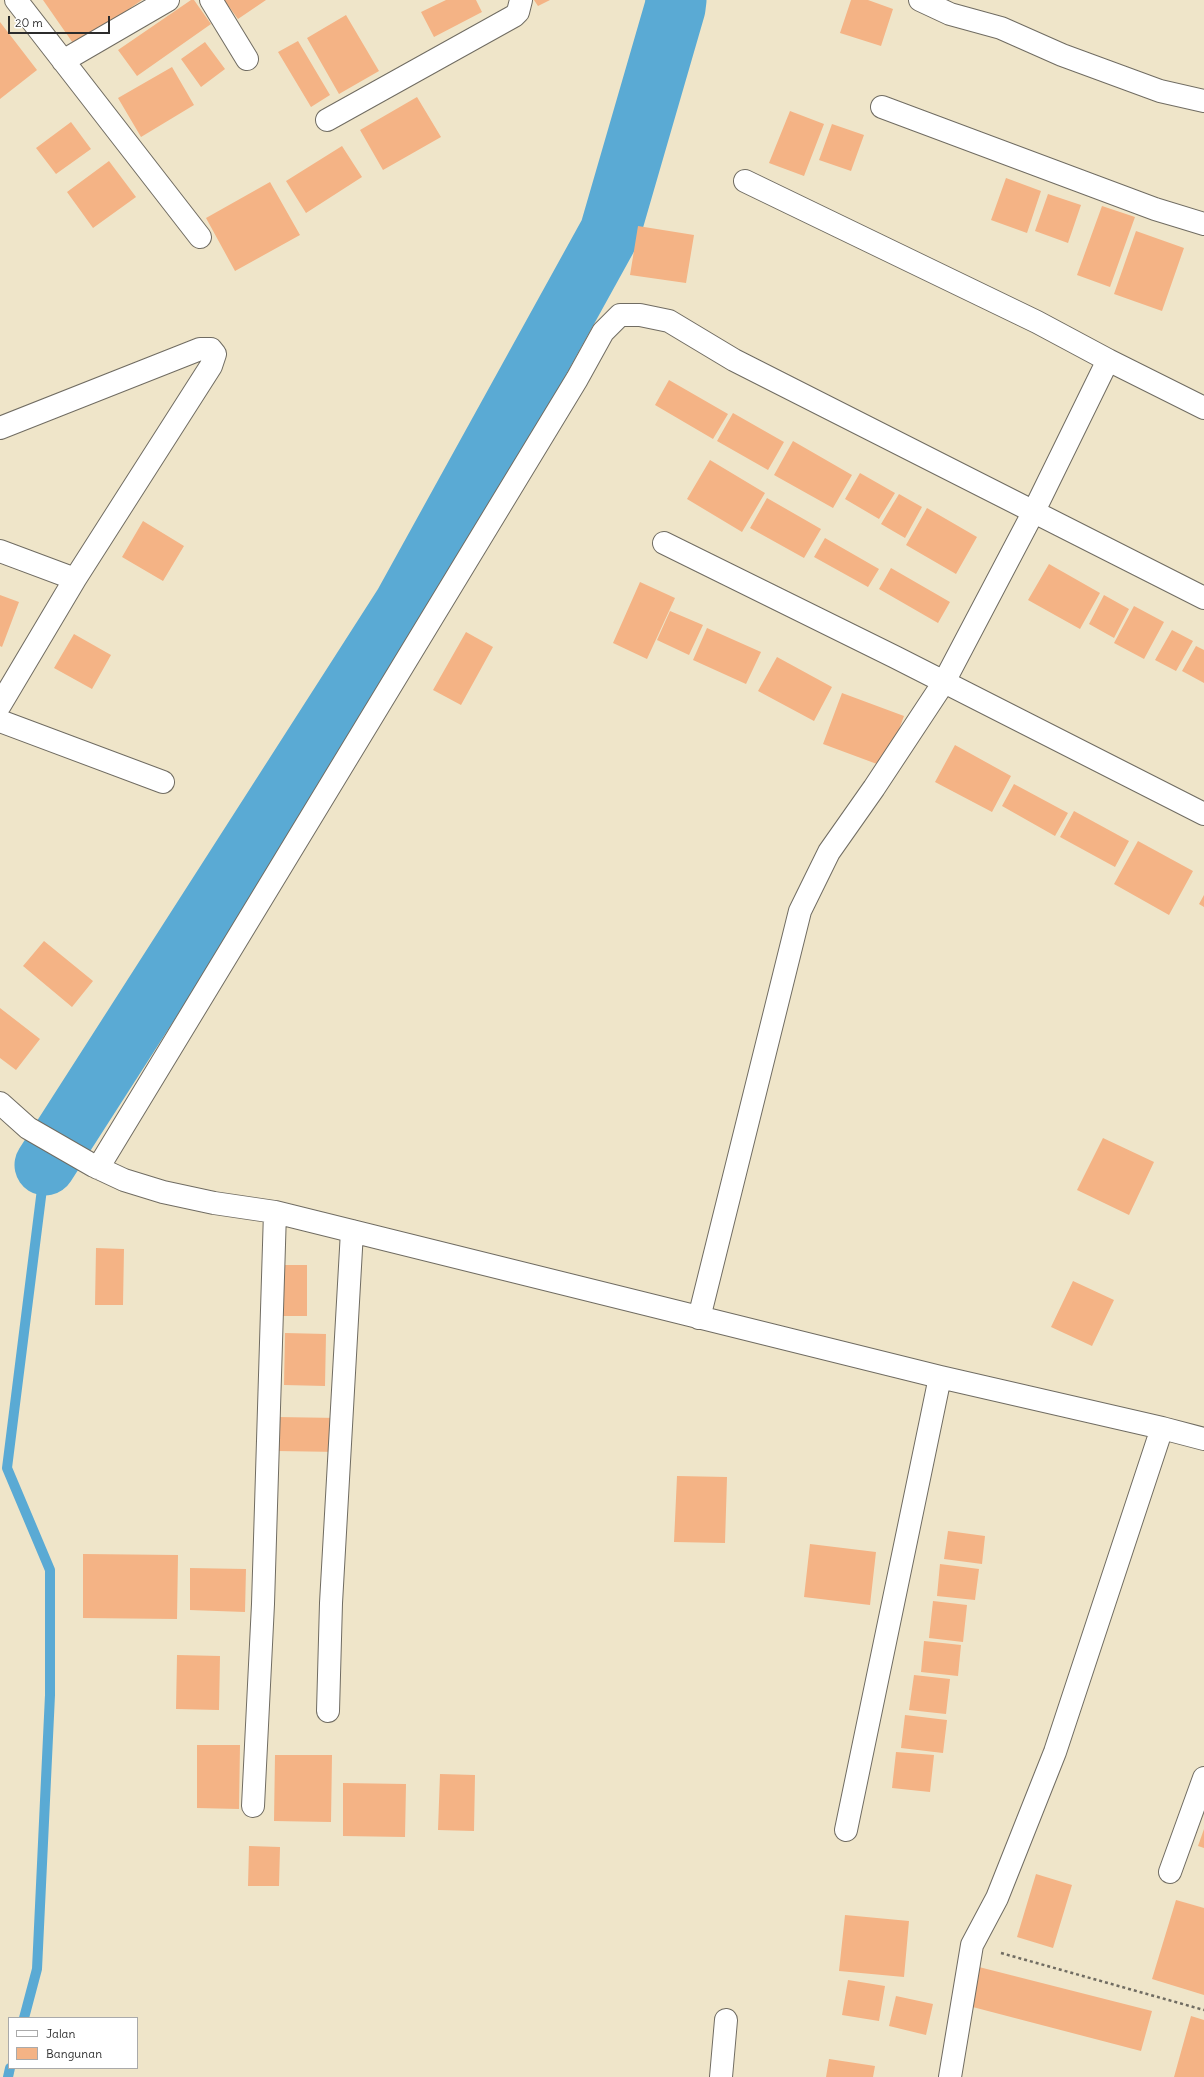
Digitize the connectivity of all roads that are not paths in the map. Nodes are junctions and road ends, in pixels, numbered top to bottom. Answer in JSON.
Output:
{"nodes":[{"id":1,"x":16,"y":0,"type":"edge"},
{"id":2,"x":168,"y":0,"type":"edge"},
{"id":3,"x":211,"y":0,"type":"edge"},
{"id":4,"x":521,"y":0,"type":"edge"},
{"id":5,"x":920,"y":0,"type":"edge"},
{"id":6,"x":247,"y":59,"type":"dead end"},
{"id":7,"x":63,"y":61,"type":"junction"},
{"id":8,"x":1204,"y":101,"type":"edge"},
{"id":9,"x":882,"y":107,"type":"dead end"},
{"id":10,"x":327,"y":120,"type":"dead end"},
{"id":11,"x":745,"y":181,"type":"dead end"},
{"id":12,"x":1204,"y":224,"type":"edge"},
{"id":13,"x":200,"y":237,"type":"dead end"},
{"id":14,"x":1108,"y":360,"type":"junction"},
{"id":15,"x":1204,"y":408,"type":"edge"},
{"id":16,"x":0,"y":428,"type":"edge"},
{"id":17,"x":1034,"y":511,"type":"junction"},
{"id":18,"x":664,"y":543,"type":"dead end"},
{"id":19,"x":0,"y":551,"type":"edge"},
{"id":20,"x":75,"y":579,"type":"junction"},
{"id":21,"x":1204,"y":598,"type":"edge"},
{"id":22,"x":944,"y":682,"type":"junction"},
{"id":23,"x":0,"y":705,"type":"edge"},
{"id":24,"x":0,"y":721,"type":"edge"},
{"id":25,"x":163,"y":782,"type":"dead end"},
{"id":26,"x":1204,"y":814,"type":"edge"},
{"id":27,"x":0,"y":1103,"type":"edge"},
{"id":28,"x":96,"y":1167,"type":"junction"},
{"id":29,"x":275,"y":1212,"type":"junction"},
{"id":30,"x":352,"y":1231,"type":"junction"},
{"id":31,"x":699,"y":1318,"type":"junction"},
{"id":32,"x":940,"y":1377,"type":"junction"},
{"id":33,"x":1162,"y":1428,"type":"junction"},
{"id":34,"x":1204,"y":1439,"type":"edge"},
{"id":35,"x":328,"y":1711,"type":"dead end"},
{"id":36,"x":1204,"y":1778,"type":"edge"},
{"id":37,"x":253,"y":1806,"type":"dead end"},
{"id":38,"x":846,"y":1830,"type":"dead end"},
{"id":39,"x":1170,"y":1872,"type":"dead end"},
{"id":40,"x":726,"y":2020,"type":"dead end"},
{"id":41,"x":721,"y":2077,"type":"edge"},
{"id":42,"x":950,"y":2077,"type":"edge"}],
"edges":[{"from":1,"to":7,"type":"street"},
{"from":2,"to":7,"type":"street"},
{"from":3,"to":6,"type":"street"},
{"from":4,"to":10,"type":"street"},
{"from":5,"to":8,"type":"street"},
{"from":7,"to":13,"type":"street"},
{"from":9,"to":12,"type":"street"},
{"from":11,"to":14,"type":"street"},
{"from":14,"to":15,"type":"street"},
{"from":14,"to":17,"type":"street"},
{"from":16,"to":20,"type":"street"},
{"from":17,"to":21,"type":"street"},
{"from":17,"to":22,"type":"street"},
{"from":17,"to":28,"type":"street"},
{"from":18,"to":22,"type":"street"},
{"from":19,"to":20,"type":"street"},
{"from":20,"to":23,"type":"street"},
{"from":22,"to":26,"type":"street"},
{"from":22,"to":31,"type":"street"},
{"from":24,"to":25,"type":"street"},
{"from":27,"to":28,"type":"street"},
{"from":28,"to":29,"type":"street"},
{"from":29,"to":30,"type":"street"},
{"from":29,"to":37,"type":"street"},
{"from":30,"to":31,"type":"street"},
{"from":30,"to":35,"type":"street"},
{"from":31,"to":32,"type":"street"},
{"from":32,"to":33,"type":"street"},
{"from":32,"to":38,"type":"street"},
{"from":33,"to":34,"type":"street"},
{"from":33,"to":42,"type":"street"},
{"from":36,"to":39,"type":"street"},
{"from":40,"to":41,"type":"street"}]}
